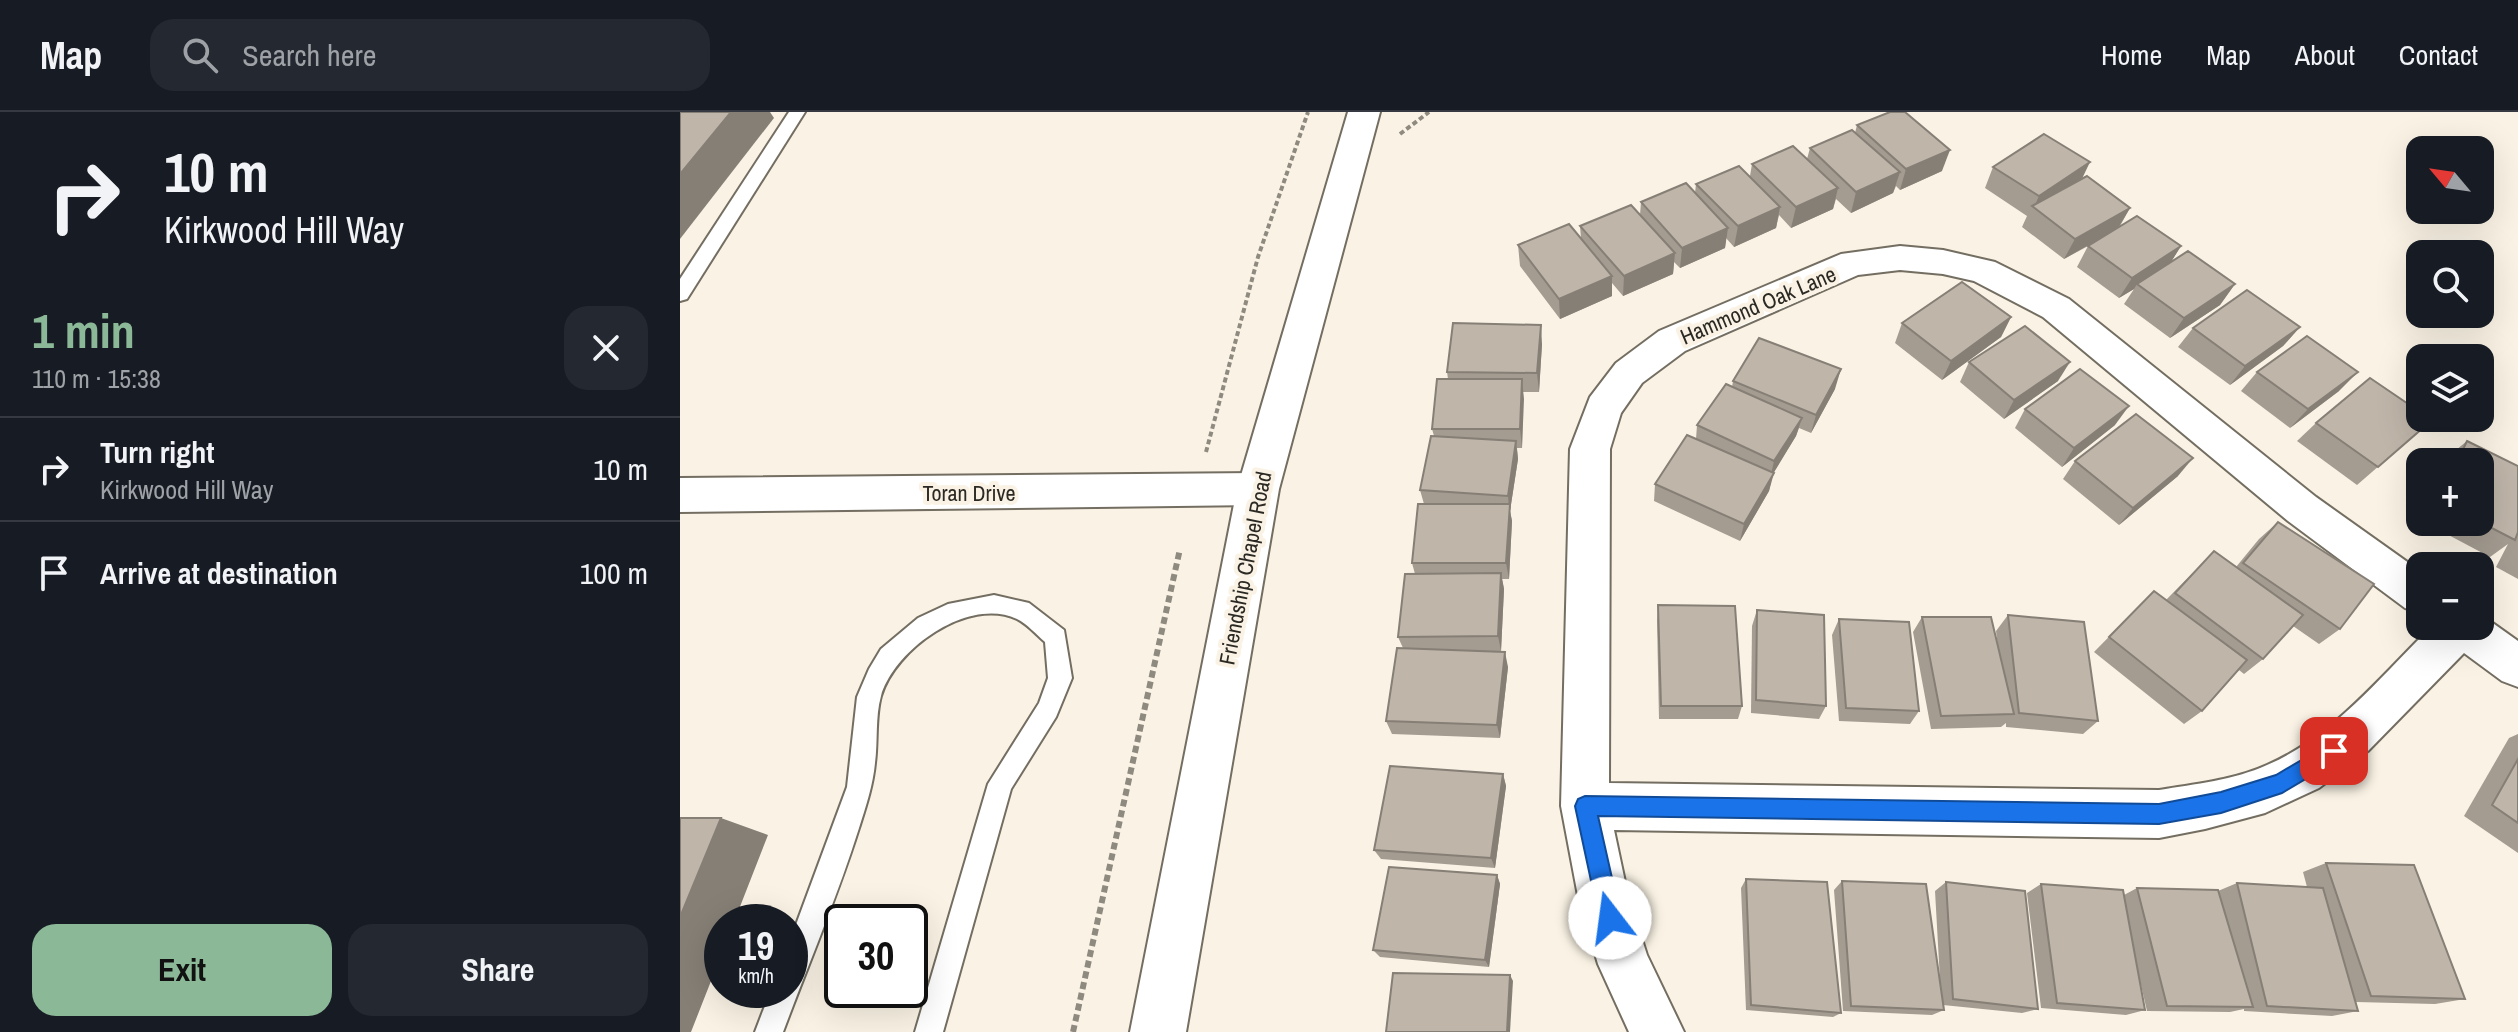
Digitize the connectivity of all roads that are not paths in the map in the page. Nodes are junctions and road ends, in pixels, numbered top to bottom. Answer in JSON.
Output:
{"nodes":[{"id":1,"x":797,"y":112,"type":"edge"},
{"id":2,"x":1381,"y":123,"type":"edge"},
{"id":3,"x":680,"y":294,"type":"edge"},
{"id":4,"x":1258,"y":489,"type":"junction"},
{"id":5,"x":680,"y":495,"type":"edge"},
{"id":6,"x":2406,"y":585,"type":"edge"},
{"id":7,"x":2448,"y":640,"type":"edge"},
{"id":8,"x":2481,"y":640,"type":"edge"},
{"id":9,"x":2518,"y":667,"type":"edge"},
{"id":10,"x":1585,"y":806,"type":"junction"},
{"id":11,"x":808,"y":927,"type":"edge"},
{"id":12,"x":778,"y":1008,"type":"edge"},
{"id":13,"x":769,"y":1032,"type":"edge"},
{"id":14,"x":929,"y":1032,"type":"edge"},
{"id":15,"x":1158,"y":1032,"type":"edge"},
{"id":16,"x":1657,"y":1032,"type":"edge"}],
"edges":[{"from":1,"to":3,"type":"lane"},
{"from":2,"to":4,"type":"street","name":"Friendship Chapel Road"},
{"from":4,"to":5,"type":"street","name":"Toran Drive"},
{"from":4,"to":15,"type":"street","name":"Friendship Chapel Road"},
{"from":6,"to":10,"type":"street","name":"Hammond Oak Lane"},
{"from":7,"to":10,"type":"street"},
{"from":8,"to":9,"type":"street"},
{"from":10,"to":16,"type":"street","name":"Hammond Oak Lane"},
{"from":11,"to":14,"type":"lane"},
{"from":12,"to":13,"type":"lane"}]}
